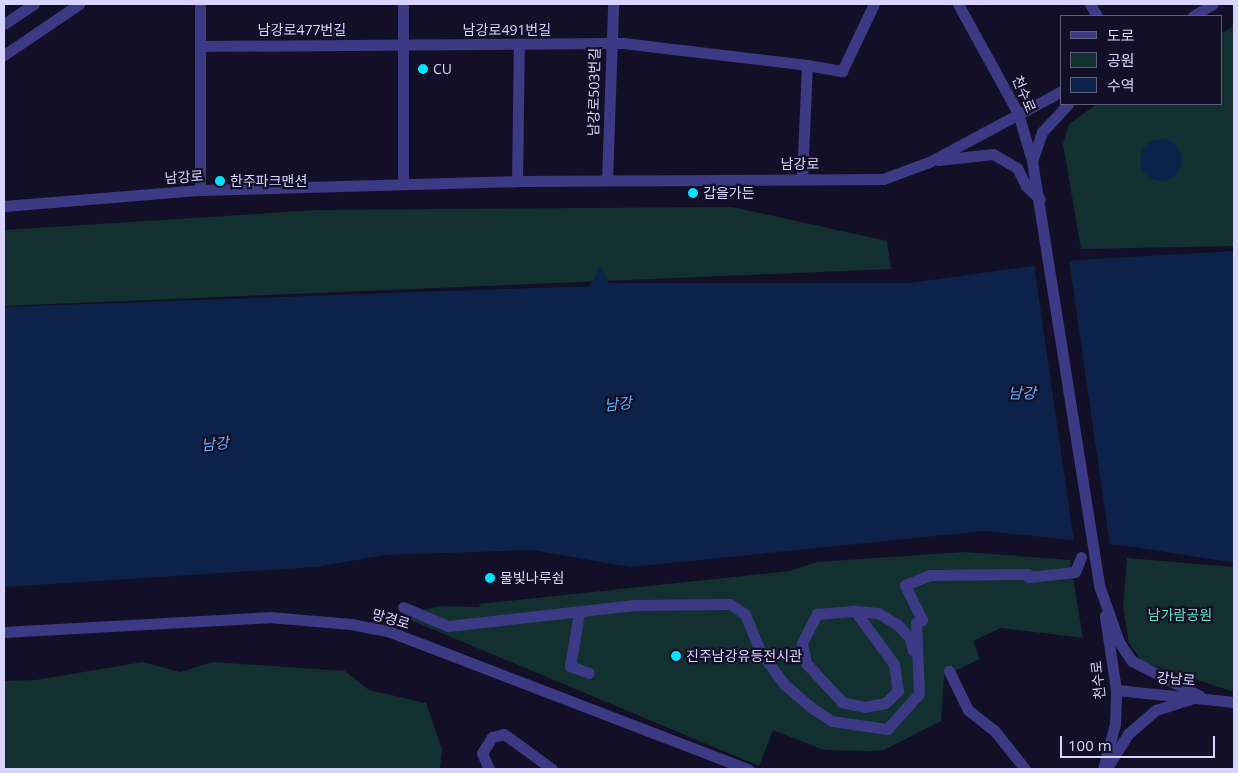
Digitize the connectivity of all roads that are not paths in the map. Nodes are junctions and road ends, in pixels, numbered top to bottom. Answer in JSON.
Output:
{"nodes":[{"id":1,"x":34,"y":4,"type":"edge"},
{"id":2,"x":79,"y":4,"type":"edge"},
{"id":3,"x":200,"y":4,"type":"edge"},
{"id":4,"x":403,"y":4,"type":"edge"},
{"id":5,"x":613,"y":4,"type":"edge"},
{"id":6,"x":874,"y":4,"type":"edge"},
{"id":7,"x":958,"y":4,"type":"edge"},
{"id":8,"x":1090,"y":4,"type":"edge"},
{"id":9,"x":1214,"y":4,"type":"edge"},
{"id":10,"x":1096,"y":15,"type":"edge"},
{"id":11,"x":1195,"y":15,"type":"edge"},
{"id":12,"x":4,"y":24,"type":"edge"},
{"id":13,"x":404,"y":45,"type":"junction"},
{"id":14,"x":610,"y":45,"type":"junction"},
{"id":15,"x":200,"y":46,"type":"junction"},
{"id":16,"x":519,"y":46,"type":"junction"},
{"id":17,"x":4,"y":55,"type":"edge"},
{"id":18,"x":807,"y":65,"type":"junction"},
{"id":19,"x":1060,"y":92,"type":"edge"},
{"id":20,"x":1067,"y":105,"type":"edge"},
{"id":21,"x":1018,"y":113,"type":"junction"},
{"id":22,"x":1032,"y":161,"type":"junction"},
{"id":23,"x":929,"y":162,"type":"junction"},
{"id":24,"x":802,"y":179,"type":"junction"},
{"id":25,"x":608,"y":180,"type":"junction"},
{"id":26,"x":517,"y":181,"type":"junction"},
{"id":27,"x":404,"y":184,"type":"junction"},
{"id":28,"x":200,"y":190,"type":"junction"},
{"id":29,"x":1041,"y":202,"type":"junction"},
{"id":30,"x":4,"y":206,"type":"edge"},
{"id":31,"x":1081,"y":557,"type":"dead end"},
{"id":32,"x":1100,"y":588,"type":"junction"},
{"id":33,"x":403,"y":607,"type":"dead end"},
{"id":34,"x":855,"y":611,"type":"junction"},
{"id":35,"x":579,"y":613,"type":"junction"},
{"id":36,"x":922,"y":620,"type":"junction"},
{"id":37,"x":4,"y":632,"type":"edge"},
{"id":38,"x":928,"y":632,"type":"dead end"},
{"id":39,"x":949,"y":671,"type":"dead end"},
{"id":40,"x":590,"y":673,"type":"dead end"},
{"id":41,"x":1116,"y":690,"type":"junction"},
{"id":42,"x":920,"y":694,"type":"junction"},
{"id":43,"x":1200,"y":696,"type":"junction"},
{"id":44,"x":1234,"y":702,"type":"edge"},
{"id":45,"x":489,"y":769,"type":"edge"},
{"id":46,"x":552,"y":769,"type":"edge"},
{"id":47,"x":748,"y":769,"type":"edge"},
{"id":48,"x":1024,"y":769,"type":"edge"},
{"id":49,"x":1104,"y":769,"type":"edge"}],
"edges":[{"from":1,"to":12,"type":"street"},
{"from":2,"to":17,"type":"street"},
{"from":3,"to":15,"type":"street"},
{"from":4,"to":13,"type":"street"},
{"from":5,"to":14,"type":"street","name":"남강로503번길"},
{"from":6,"to":18,"type":"street","name":"남강로491번길"},
{"from":7,"to":21,"type":"street","name":"천수로"},
{"from":8,"to":10,"type":"street"},
{"from":9,"to":11,"type":"street"},
{"from":13,"to":15,"type":"street","name":"남강로477번길"},
{"from":13,"to":16,"type":"street","name":"남강로491번길"},
{"from":13,"to":27,"type":"street"},
{"from":14,"to":16,"type":"street","name":"남강로491번길"},
{"from":14,"to":18,"type":"street","name":"남강로491번길"},
{"from":14,"to":25,"type":"street","name":"남강로503번길"},
{"from":15,"to":28,"type":"street"},
{"from":16,"to":26,"type":"street"},
{"from":18,"to":24,"type":"street"},
{"from":19,"to":21,"type":"street","name":"남강로"},
{"from":20,"to":22,"type":"street"},
{"from":21,"to":22,"type":"street","name":"천수로"},
{"from":21,"to":23,"type":"street","name":"남강로"},
{"from":22,"to":29,"type":"street","name":"천수로"},
{"from":23,"to":24,"type":"street","name":"남강로"},
{"from":23,"to":29,"type":"street"},
{"from":24,"to":25,"type":"street","name":"남강로"},
{"from":25,"to":26,"type":"street","name":"남강로"},
{"from":26,"to":27,"type":"street","name":"남강로"},
{"from":27,"to":28,"type":"street","name":"남강로"},
{"from":28,"to":30,"type":"street","name":"남강로"},
{"from":29,"to":32,"type":"street","name":"천수로"},
{"from":31,"to":36,"type":"street"},
{"from":32,"to":41,"type":"street","name":"천수로"},
{"from":32,"to":43,"type":"street"},
{"from":33,"to":35,"type":"street"},
{"from":34,"to":34,"type":"street"},
{"from":34,"to":42,"type":"street"},
{"from":35,"to":40,"type":"street"},
{"from":35,"to":42,"type":"street"},
{"from":36,"to":38,"type":"street"},
{"from":36,"to":42,"type":"street"},
{"from":37,"to":47,"type":"street","name":"망경로"},
{"from":39,"to":48,"type":"street"},
{"from":41,"to":43,"type":"street","name":"강남로"},
{"from":41,"to":49,"type":"street","name":"천수로"},
{"from":43,"to":44,"type":"street","name":"강남로"},
{"from":43,"to":49,"type":"street"},
{"from":45,"to":46,"type":"street"}]}
